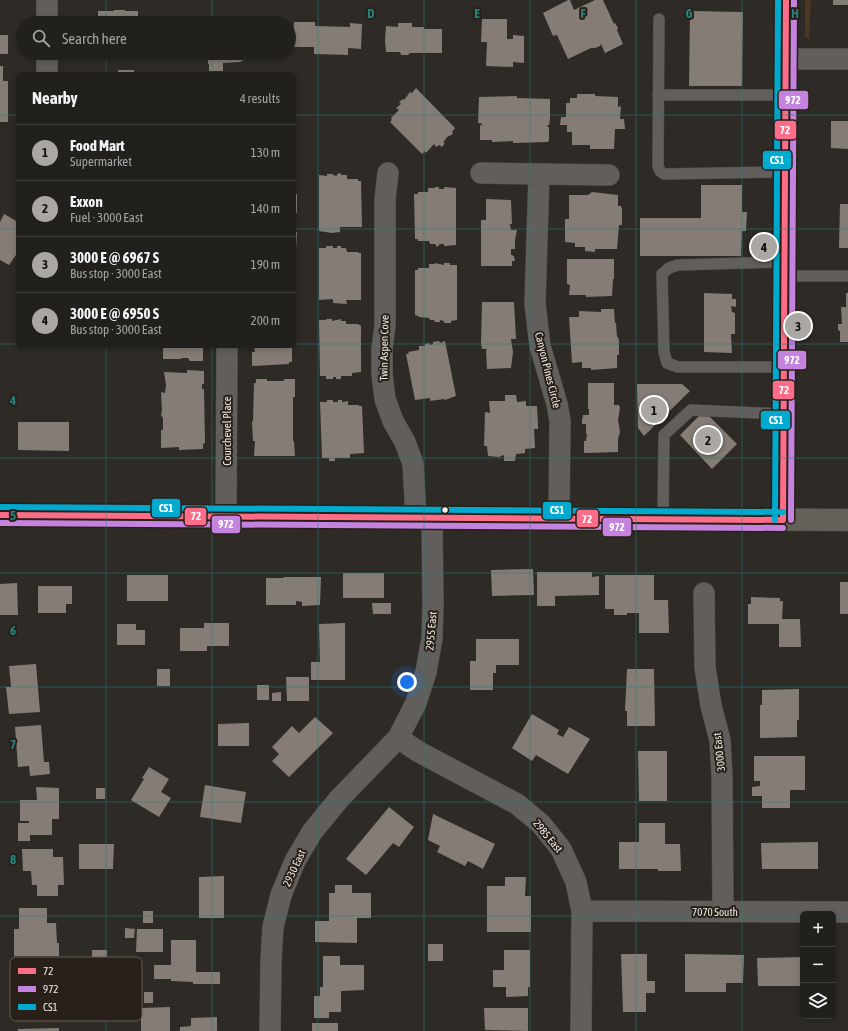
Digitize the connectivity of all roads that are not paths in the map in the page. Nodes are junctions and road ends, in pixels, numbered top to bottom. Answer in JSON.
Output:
{"nodes":[{"id":1,"x":47,"y":0,"type":"edge"},
{"id":2,"x":786,"y":0,"type":"edge"},
{"id":3,"x":47,"y":16,"type":"edge"},
{"id":4,"x":659,"y":19,"type":"dead end"},
{"id":5,"x":785,"y":59,"type":"junction"},
{"id":6,"x":848,"y":59,"type":"edge"},
{"id":7,"x":47,"y":60,"type":"edge"},
{"id":8,"x":47,"y":72,"type":"edge"},
{"id":9,"x":658,"y":95,"type":"junction"},
{"id":10,"x":785,"y":95,"type":"junction"},
{"id":11,"x":784,"y":172,"type":"junction"},
{"id":12,"x":388,"y":173,"type":"dead end"},
{"id":13,"x":481,"y":173,"type":"dead end"},
{"id":14,"x":539,"y":174,"type":"junction"},
{"id":15,"x":609,"y":175,"type":"dead end"},
{"id":16,"x":784,"y":269,"type":"junction"},
{"id":17,"x":848,"y":276,"type":"edge"},
{"id":18,"x":227,"y":348,"type":"edge"},
{"id":19,"x":784,"y":367,"type":"junction"},
{"id":20,"x":784,"y":414,"type":"junction"},
{"id":21,"x":0,"y":515,"type":"edge"},
{"id":22,"x":226,"y":516,"type":"junction"},
{"id":23,"x":424,"y":517,"type":"junction"},
{"id":24,"x":559,"y":518,"type":"junction"},
{"id":25,"x":663,"y":519,"type":"junction"},
{"id":26,"x":783,"y":520,"type":"junction"},
{"id":27,"x":848,"y":520,"type":"edge"},
{"id":28,"x":704,"y":593,"type":"dead end"},
{"id":29,"x":398,"y":738,"type":"junction"},
{"id":30,"x":582,"y":911,"type":"junction"},
{"id":31,"x":723,"y":912,"type":"junction"},
{"id":32,"x":848,"y":912,"type":"edge"},
{"id":33,"x":270,"y":1031,"type":"edge"},
{"id":34,"x":581,"y":1031,"type":"edge"}],
"edges":[{"from":1,"to":3,"type":"street"},
{"from":2,"to":5,"type":"main road"},
{"from":4,"to":9,"type":"lane"},
{"from":5,"to":6,"type":"street"},
{"from":5,"to":10,"type":"main road"},
{"from":7,"to":8,"type":"street"},
{"from":9,"to":10,"type":"lane"},
{"from":9,"to":11,"type":"lane"},
{"from":10,"to":11,"type":"main road"},
{"from":11,"to":16,"type":"main road"},
{"from":12,"to":23,"type":"street","name":"Twin Aspen Cove"},
{"from":13,"to":14,"type":"street"},
{"from":14,"to":15,"type":"street"},
{"from":14,"to":24,"type":"street","name":"Canyon Pines Circle"},
{"from":16,"to":17,"type":"lane"},
{"from":16,"to":19,"type":"main road"},
{"from":16,"to":19,"type":"lane"},
{"from":18,"to":22,"type":"street","name":"Courchevel Place"},
{"from":19,"to":20,"type":"main road"},
{"from":20,"to":25,"type":"lane"},
{"from":20,"to":26,"type":"main road"},
{"from":21,"to":22,"type":"main road"},
{"from":22,"to":23,"type":"main road"},
{"from":23,"to":24,"type":"main road"},
{"from":23,"to":29,"type":"street","name":"2955 East"},
{"from":24,"to":25,"type":"main road"},
{"from":25,"to":26,"type":"main road"},
{"from":26,"to":27,"type":"main road"},
{"from":28,"to":31,"type":"street","name":"3000 East"},
{"from":29,"to":30,"type":"street","name":"2985 East"},
{"from":29,"to":33,"type":"street","name":"2930 East"},
{"from":30,"to":31,"type":"street","name":"7070 South"},
{"from":30,"to":34,"type":"street","name":"2985 East"},
{"from":31,"to":32,"type":"street","name":"7070 South"}]}
